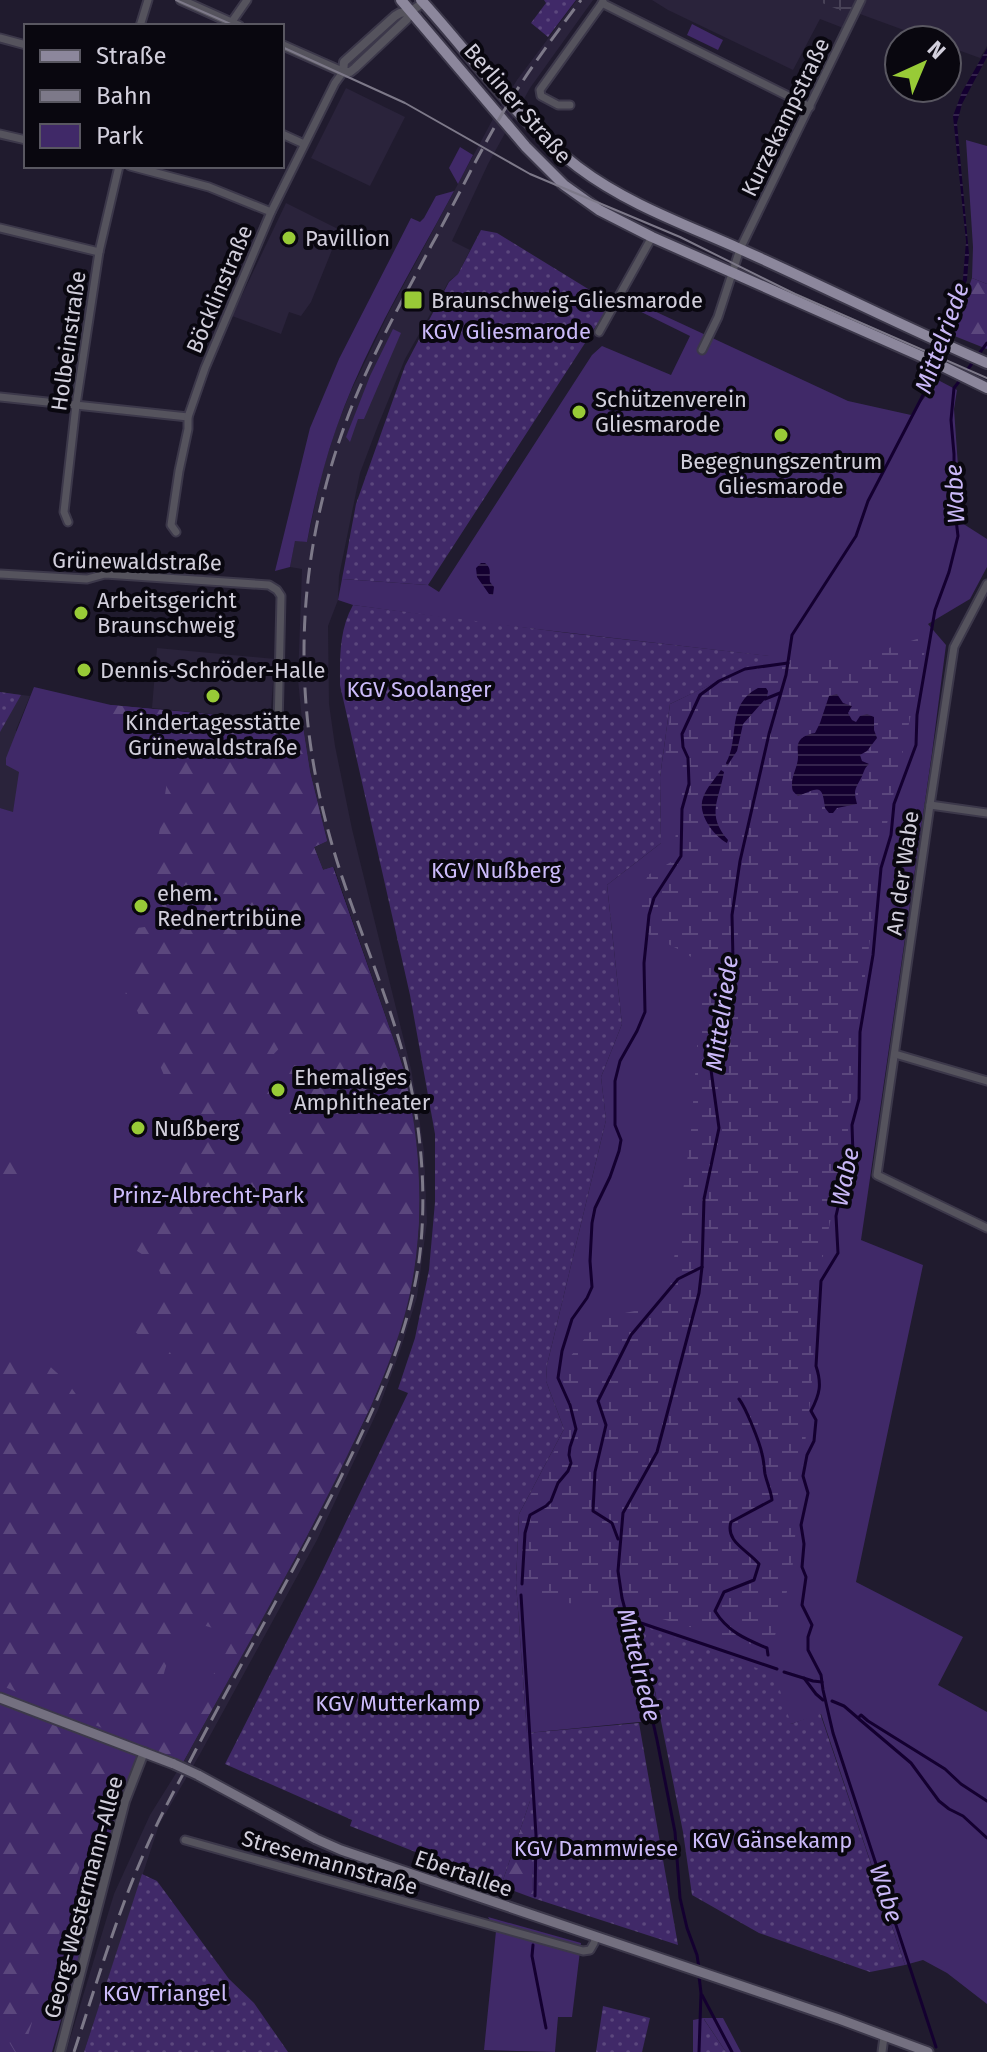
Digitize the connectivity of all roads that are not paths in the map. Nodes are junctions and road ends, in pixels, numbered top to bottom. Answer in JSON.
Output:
{"nodes":[{"id":1,"x":148,"y":0,"type":"edge"},
{"id":2,"x":181,"y":0,"type":"edge"},
{"id":3,"x":247,"y":0,"type":"edge"},
{"id":4,"x":401,"y":0,"type":"edge"},
{"id":5,"x":861,"y":0,"type":"edge"},
{"id":6,"x":423,"y":1,"type":"edge"},
{"id":7,"x":603,"y":1,"type":"edge"},
{"id":8,"x":411,"y":11,"type":"junction"},
{"id":9,"x":141,"y":24,"type":"edge"},
{"id":10,"x":235,"y":24,"type":"edge"},
{"id":11,"x":0,"y":38,"type":"edge"},
{"id":12,"x":24,"y":44,"type":"edge"},
{"id":13,"x":284,"y":46,"type":"edge"},
{"id":14,"x":343,"y":72,"type":"junction"},
{"id":15,"x":570,"y":105,"type":"dead end"},
{"id":16,"x":810,"y":107,"type":"junction"},
{"id":17,"x":0,"y":134,"type":"edge"},
{"id":18,"x":284,"y":135,"type":"edge"},
{"id":19,"x":24,"y":140,"type":"edge"},
{"id":20,"x":304,"y":144,"type":"junction"},
{"id":21,"x":119,"y":168,"type":"edge"},
{"id":22,"x":138,"y":168,"type":"edge"},
{"id":23,"x":271,"y":212,"type":"junction"},
{"id":24,"x":0,"y":228,"type":"edge"},
{"id":25,"x":652,"y":237,"type":"junction"},
{"id":26,"x":740,"y":249,"type":"junction"},
{"id":27,"x":99,"y":252,"type":"junction"},
{"id":28,"x":733,"y":274,"type":"junction"},
{"id":29,"x":599,"y":332,"type":"dead end"},
{"id":30,"x":702,"y":350,"type":"dead end"},
{"id":31,"x":984,"y":362,"type":"edge"},
{"id":32,"x":987,"y":388,"type":"edge"},
{"id":33,"x":0,"y":397,"type":"edge"},
{"id":34,"x":76,"y":405,"type":"junction"},
{"id":35,"x":188,"y":417,"type":"junction"},
{"id":36,"x":68,"y":522,"type":"dead end"},
{"id":37,"x":176,"y":532,"type":"dead end"},
{"id":38,"x":0,"y":574,"type":"edge"},
{"id":39,"x":987,"y":584,"type":"edge"},
{"id":40,"x":278,"y":728,"type":"dead end"},
{"id":41,"x":930,"y":805,"type":"junction"},
{"id":42,"x":987,"y":813,"type":"edge"},
{"id":43,"x":895,"y":1054,"type":"junction"},
{"id":44,"x":987,"y":1081,"type":"edge"},
{"id":45,"x":987,"y":1228,"type":"edge"},
{"id":46,"x":0,"y":1698,"type":"edge"},
{"id":47,"x":144,"y":1752,"type":"junction"},
{"id":48,"x":185,"y":1840,"type":"dead end"},
{"id":49,"x":596,"y":1936,"type":"junction"},
{"id":50,"x":884,"y":2037,"type":"junction"},
{"id":51,"x":60,"y":2052,"type":"edge"},
{"id":52,"x":882,"y":2052,"type":"edge"},
{"id":53,"x":928,"y":2052,"type":"edge"}],
"edges":[{"from":1,"to":9,"type":"street"},
{"from":2,"to":10,"type":"street"},
{"from":3,"to":10,"type":"street"},
{"from":4,"to":8,"type":"main road","name":"Berliner Straße"},
{"from":5,"to":16,"type":"street","name":"Kurzekampstraße"},
{"from":6,"to":8,"type":"street"},
{"from":6,"to":26,"type":"main road","name":"Berliner Straße"},
{"from":7,"to":15,"type":"street"},
{"from":7,"to":16,"type":"street"},
{"from":8,"to":14,"type":"street"},
{"from":8,"to":25,"type":"main road","name":"Berliner Straße"},
{"from":11,"to":12,"type":"street"},
{"from":13,"to":14,"type":"street"},
{"from":14,"to":20,"type":"street","name":"Böcklinstraße"},
{"from":16,"to":26,"type":"street","name":"Kurzekampstraße"},
{"from":17,"to":19,"type":"street"},
{"from":18,"to":20,"type":"street"},
{"from":20,"to":23,"type":"street","name":"Böcklinstraße"},
{"from":21,"to":27,"type":"street","name":"Holbeinstraße"},
{"from":22,"to":23,"type":"street"},
{"from":23,"to":35,"type":"street","name":"Böcklinstraße"},
{"from":24,"to":27,"type":"street"},
{"from":25,"to":28,"type":"main road","name":"Berliner Straße"},
{"from":25,"to":29,"type":"street"},
{"from":26,"to":28,"type":"street"},
{"from":26,"to":31,"type":"main road","name":"Berliner Straße"},
{"from":27,"to":34,"type":"street","name":"Holbeinstraße"},
{"from":28,"to":30,"type":"street"},
{"from":28,"to":32,"type":"main road","name":"Berliner Straße"},
{"from":33,"to":34,"type":"street"},
{"from":34,"to":35,"type":"street"},
{"from":34,"to":36,"type":"street","name":"Holbeinstraße"},
{"from":35,"to":37,"type":"street","name":"Böcklinstraße"},
{"from":38,"to":40,"type":"street","name":"Grünewaldstraße"},
{"from":39,"to":41,"type":"street","name":"An der Wabe"},
{"from":41,"to":42,"type":"street"},
{"from":41,"to":43,"type":"street","name":"An der Wabe"},
{"from":43,"to":44,"type":"street"},
{"from":43,"to":45,"type":"street","name":"An der Wabe"},
{"from":46,"to":47,"type":"main road","name":"Ebertallee"},
{"from":47,"to":49,"type":"main road","name":"Ebertallee","bridge":true},
{"from":47,"to":51,"type":"street","name":"Georg-Westermann-Allee"},
{"from":48,"to":49,"type":"street","name":"Stresemannstraße"},
{"from":49,"to":50,"type":"main road","name":"Ebertallee"},
{"from":50,"to":52,"type":"street"},
{"from":50,"to":53,"type":"main road","name":"Ebertallee"}]}
